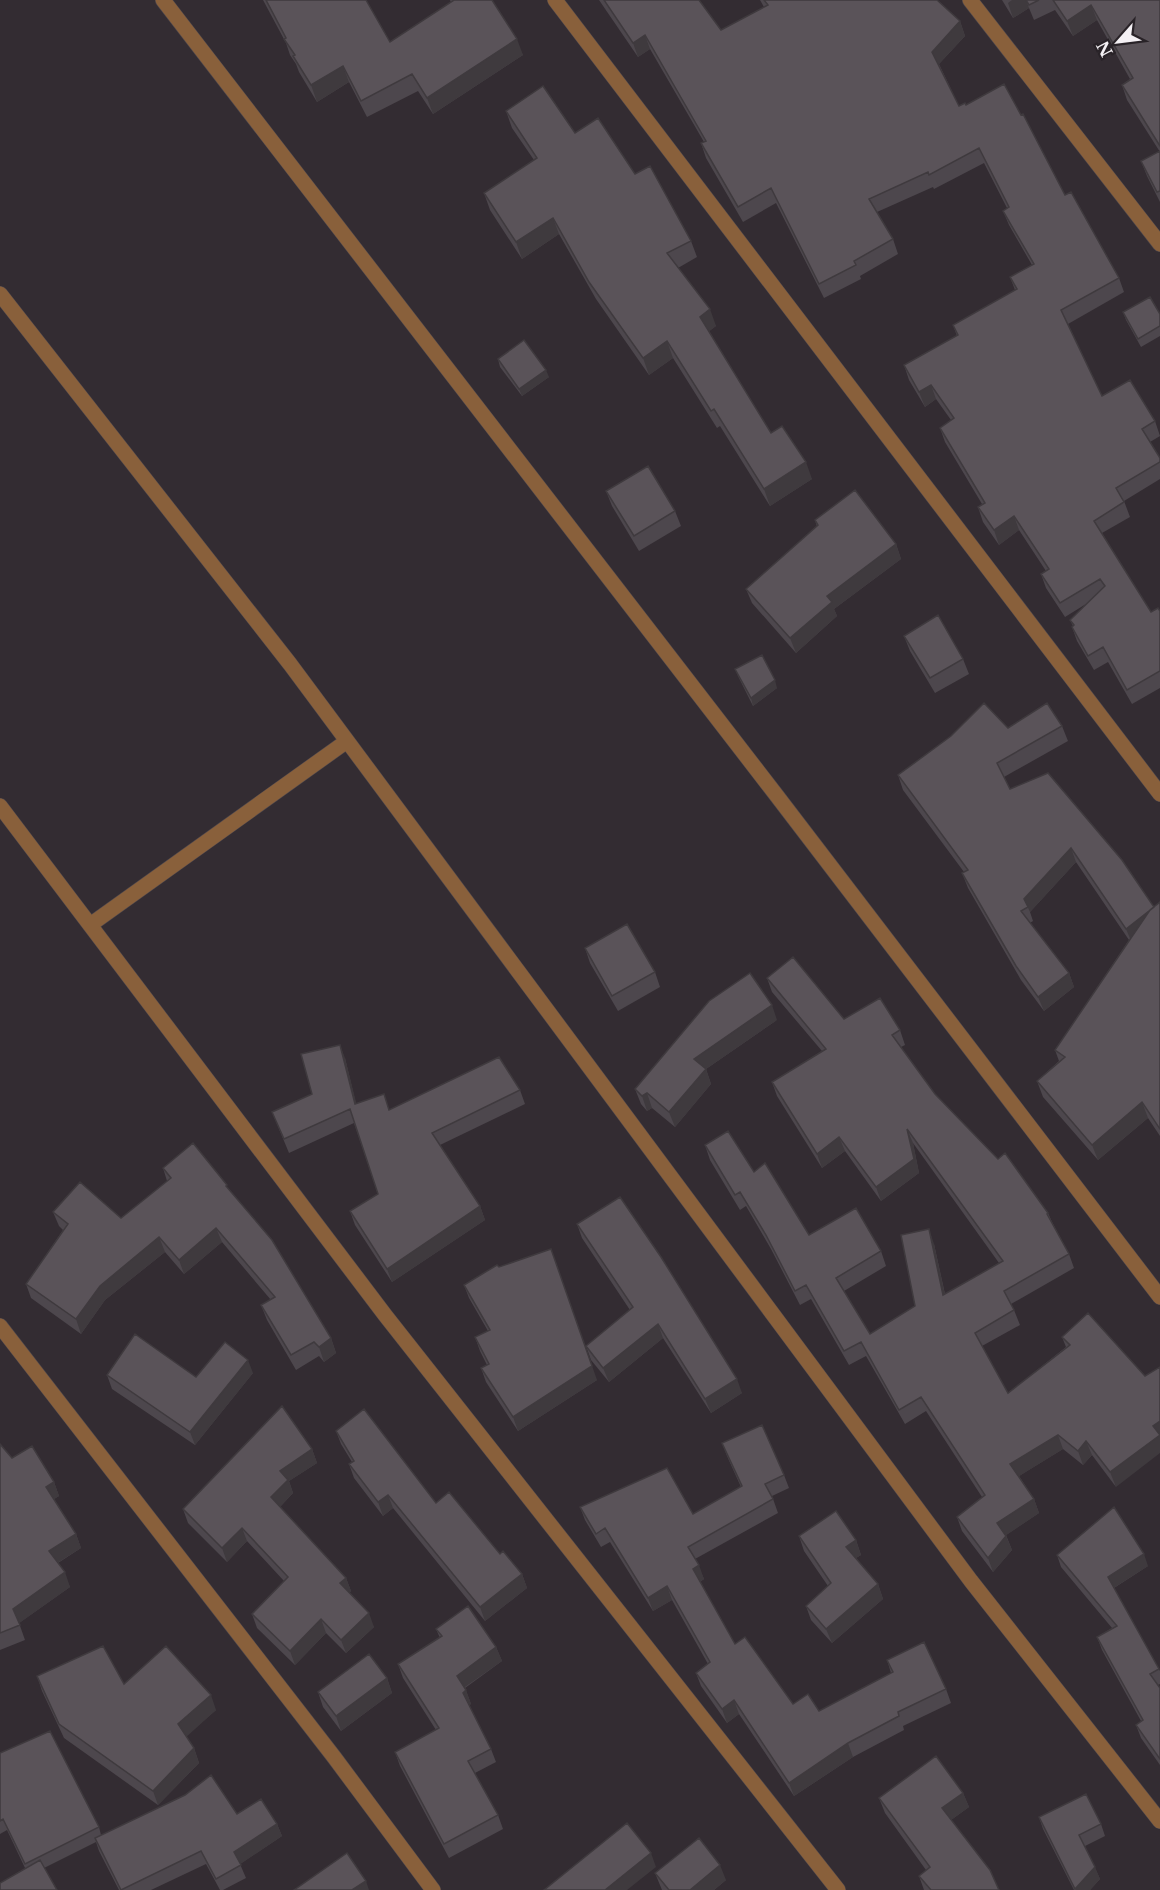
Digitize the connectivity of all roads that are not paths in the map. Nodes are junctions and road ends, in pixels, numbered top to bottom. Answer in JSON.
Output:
{"nodes":[{"id":1,"x":163,"y":0,"type":"edge"},
{"id":2,"x":555,"y":0,"type":"edge"},
{"id":3,"x":970,"y":0,"type":"edge"},
{"id":4,"x":1160,"y":244,"type":"edge"},
{"id":5,"x":0,"y":294,"type":"edge"},
{"id":6,"x":347,"y":741,"type":"junction"},
{"id":7,"x":1160,"y":794,"type":"edge"},
{"id":8,"x":0,"y":806,"type":"edge"},
{"id":9,"x":90,"y":925,"type":"junction"},
{"id":10,"x":1160,"y":1298,"type":"edge"},
{"id":11,"x":0,"y":1326,"type":"edge"},
{"id":12,"x":1160,"y":1821,"type":"edge"},
{"id":13,"x":433,"y":1890,"type":"edge"},
{"id":14,"x":838,"y":1890,"type":"edge"}],
"edges":[{"from":1,"to":10,"type":"street"},
{"from":2,"to":7,"type":"street"},
{"from":3,"to":4,"type":"street"},
{"from":5,"to":6,"type":"street"},
{"from":6,"to":9,"type":"street"},
{"from":6,"to":12,"type":"street"},
{"from":8,"to":9,"type":"street"},
{"from":9,"to":14,"type":"street"},
{"from":11,"to":13,"type":"street"}]}
